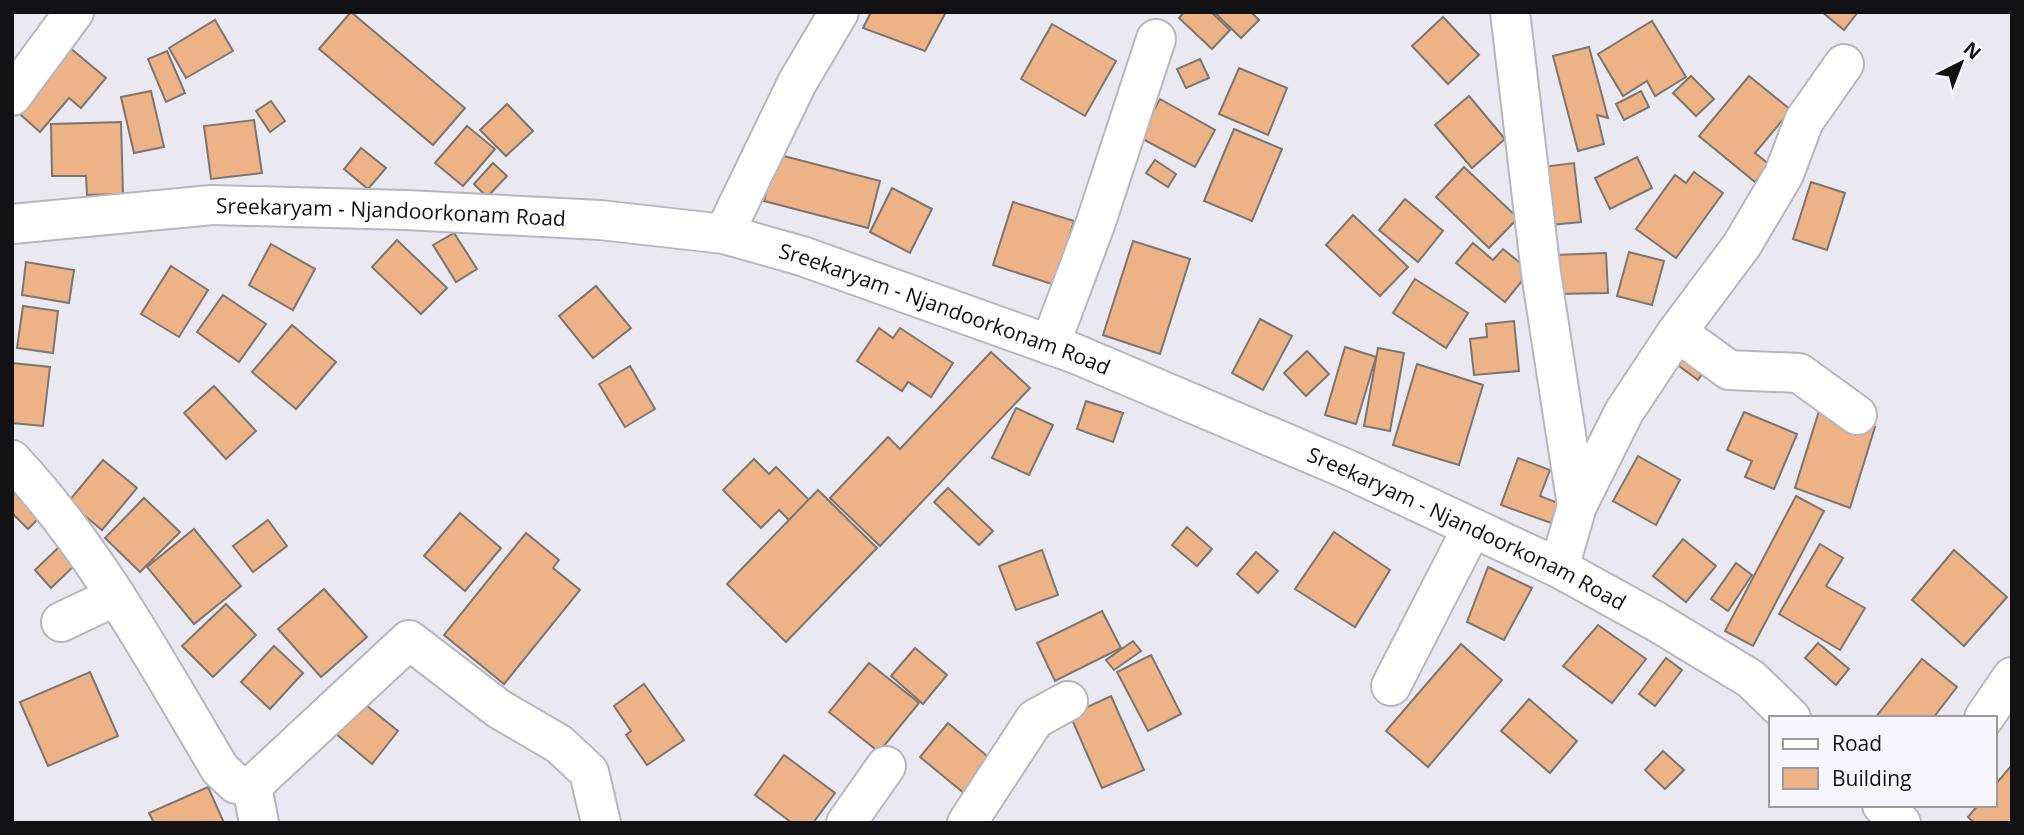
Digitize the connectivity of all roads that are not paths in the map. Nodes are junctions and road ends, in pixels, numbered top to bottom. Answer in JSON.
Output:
{"nodes":[{"id":1,"x":74,"y":12,"type":"edge"},
{"id":2,"x":839,"y":12,"type":"edge"},
{"id":3,"x":1510,"y":12,"type":"edge"},
{"id":4,"x":1156,"y":39,"type":"dead end"},
{"id":5,"x":1844,"y":64,"type":"dead end"},
{"id":6,"x":12,"y":96,"type":"edge"},
{"id":7,"x":12,"y":224,"type":"edge"},
{"id":8,"x":724,"y":234,"type":"junction"},
{"id":9,"x":1677,"y":332,"type":"junction"},
{"id":10,"x":1050,"y":345,"type":"junction"},
{"id":11,"x":1857,"y":415,"type":"dead end"},
{"id":12,"x":12,"y":460,"type":"edge"},
{"id":13,"x":1577,"y":506,"type":"junction"},
{"id":14,"x":1472,"y":527,"type":"junction"},
{"id":15,"x":1559,"y":568,"type":"junction"},
{"id":16,"x":116,"y":596,"type":"junction"},
{"id":17,"x":61,"y":622,"type":"dead end"},
{"id":18,"x":2012,"y":677,"type":"edge"},
{"id":19,"x":1391,"y":686,"type":"dead end"},
{"id":20,"x":1068,"y":701,"type":"dead end"},
{"id":21,"x":1789,"y":716,"type":"edge"},
{"id":22,"x":1985,"y":716,"type":"edge"},
{"id":23,"x":886,"y":766,"type":"dead end"},
{"id":24,"x":252,"y":786,"type":"junction"},
{"id":25,"x":1884,"y":807,"type":"edge"},
{"id":26,"x":1915,"y":807,"type":"edge"},
{"id":27,"x":259,"y":823,"type":"edge"},
{"id":28,"x":601,"y":823,"type":"edge"},
{"id":29,"x":846,"y":823,"type":"edge"},
{"id":30,"x":967,"y":823,"type":"edge"},
{"id":31,"x":1902,"y":823,"type":"edge"}],
"edges":[{"from":1,"to":6,"type":"street"},
{"from":2,"to":8,"type":"street"},
{"from":3,"to":13,"type":"street"},
{"from":4,"to":10,"type":"street"},
{"from":5,"to":9,"type":"street"},
{"from":7,"to":8,"type":"street","name":"Sreekaryam - Njandoorkonam Road"},
{"from":8,"to":10,"type":"street","name":"Sreekaryam - Njandoorkonam Road"},
{"from":9,"to":11,"type":"street"},
{"from":9,"to":13,"type":"street"},
{"from":10,"to":14,"type":"street","name":"Sreekaryam - Njandoorkonam Road"},
{"from":12,"to":16,"type":"street"},
{"from":13,"to":15,"type":"street"},
{"from":14,"to":15,"type":"street","name":"Sreekaryam - Njandoorkonam Road"},
{"from":14,"to":19,"type":"street"},
{"from":15,"to":21,"type":"street","name":"Sreekaryam - Njandoorkonam Road"},
{"from":16,"to":17,"type":"street"},
{"from":16,"to":24,"type":"street"},
{"from":18,"to":22,"type":"street"},
{"from":20,"to":30,"type":"street"},
{"from":23,"to":29,"type":"street"},
{"from":24,"to":27,"type":"street"},
{"from":24,"to":28,"type":"street"},
{"from":25,"to":31,"type":"street"},
{"from":26,"to":31,"type":"street"}]}
